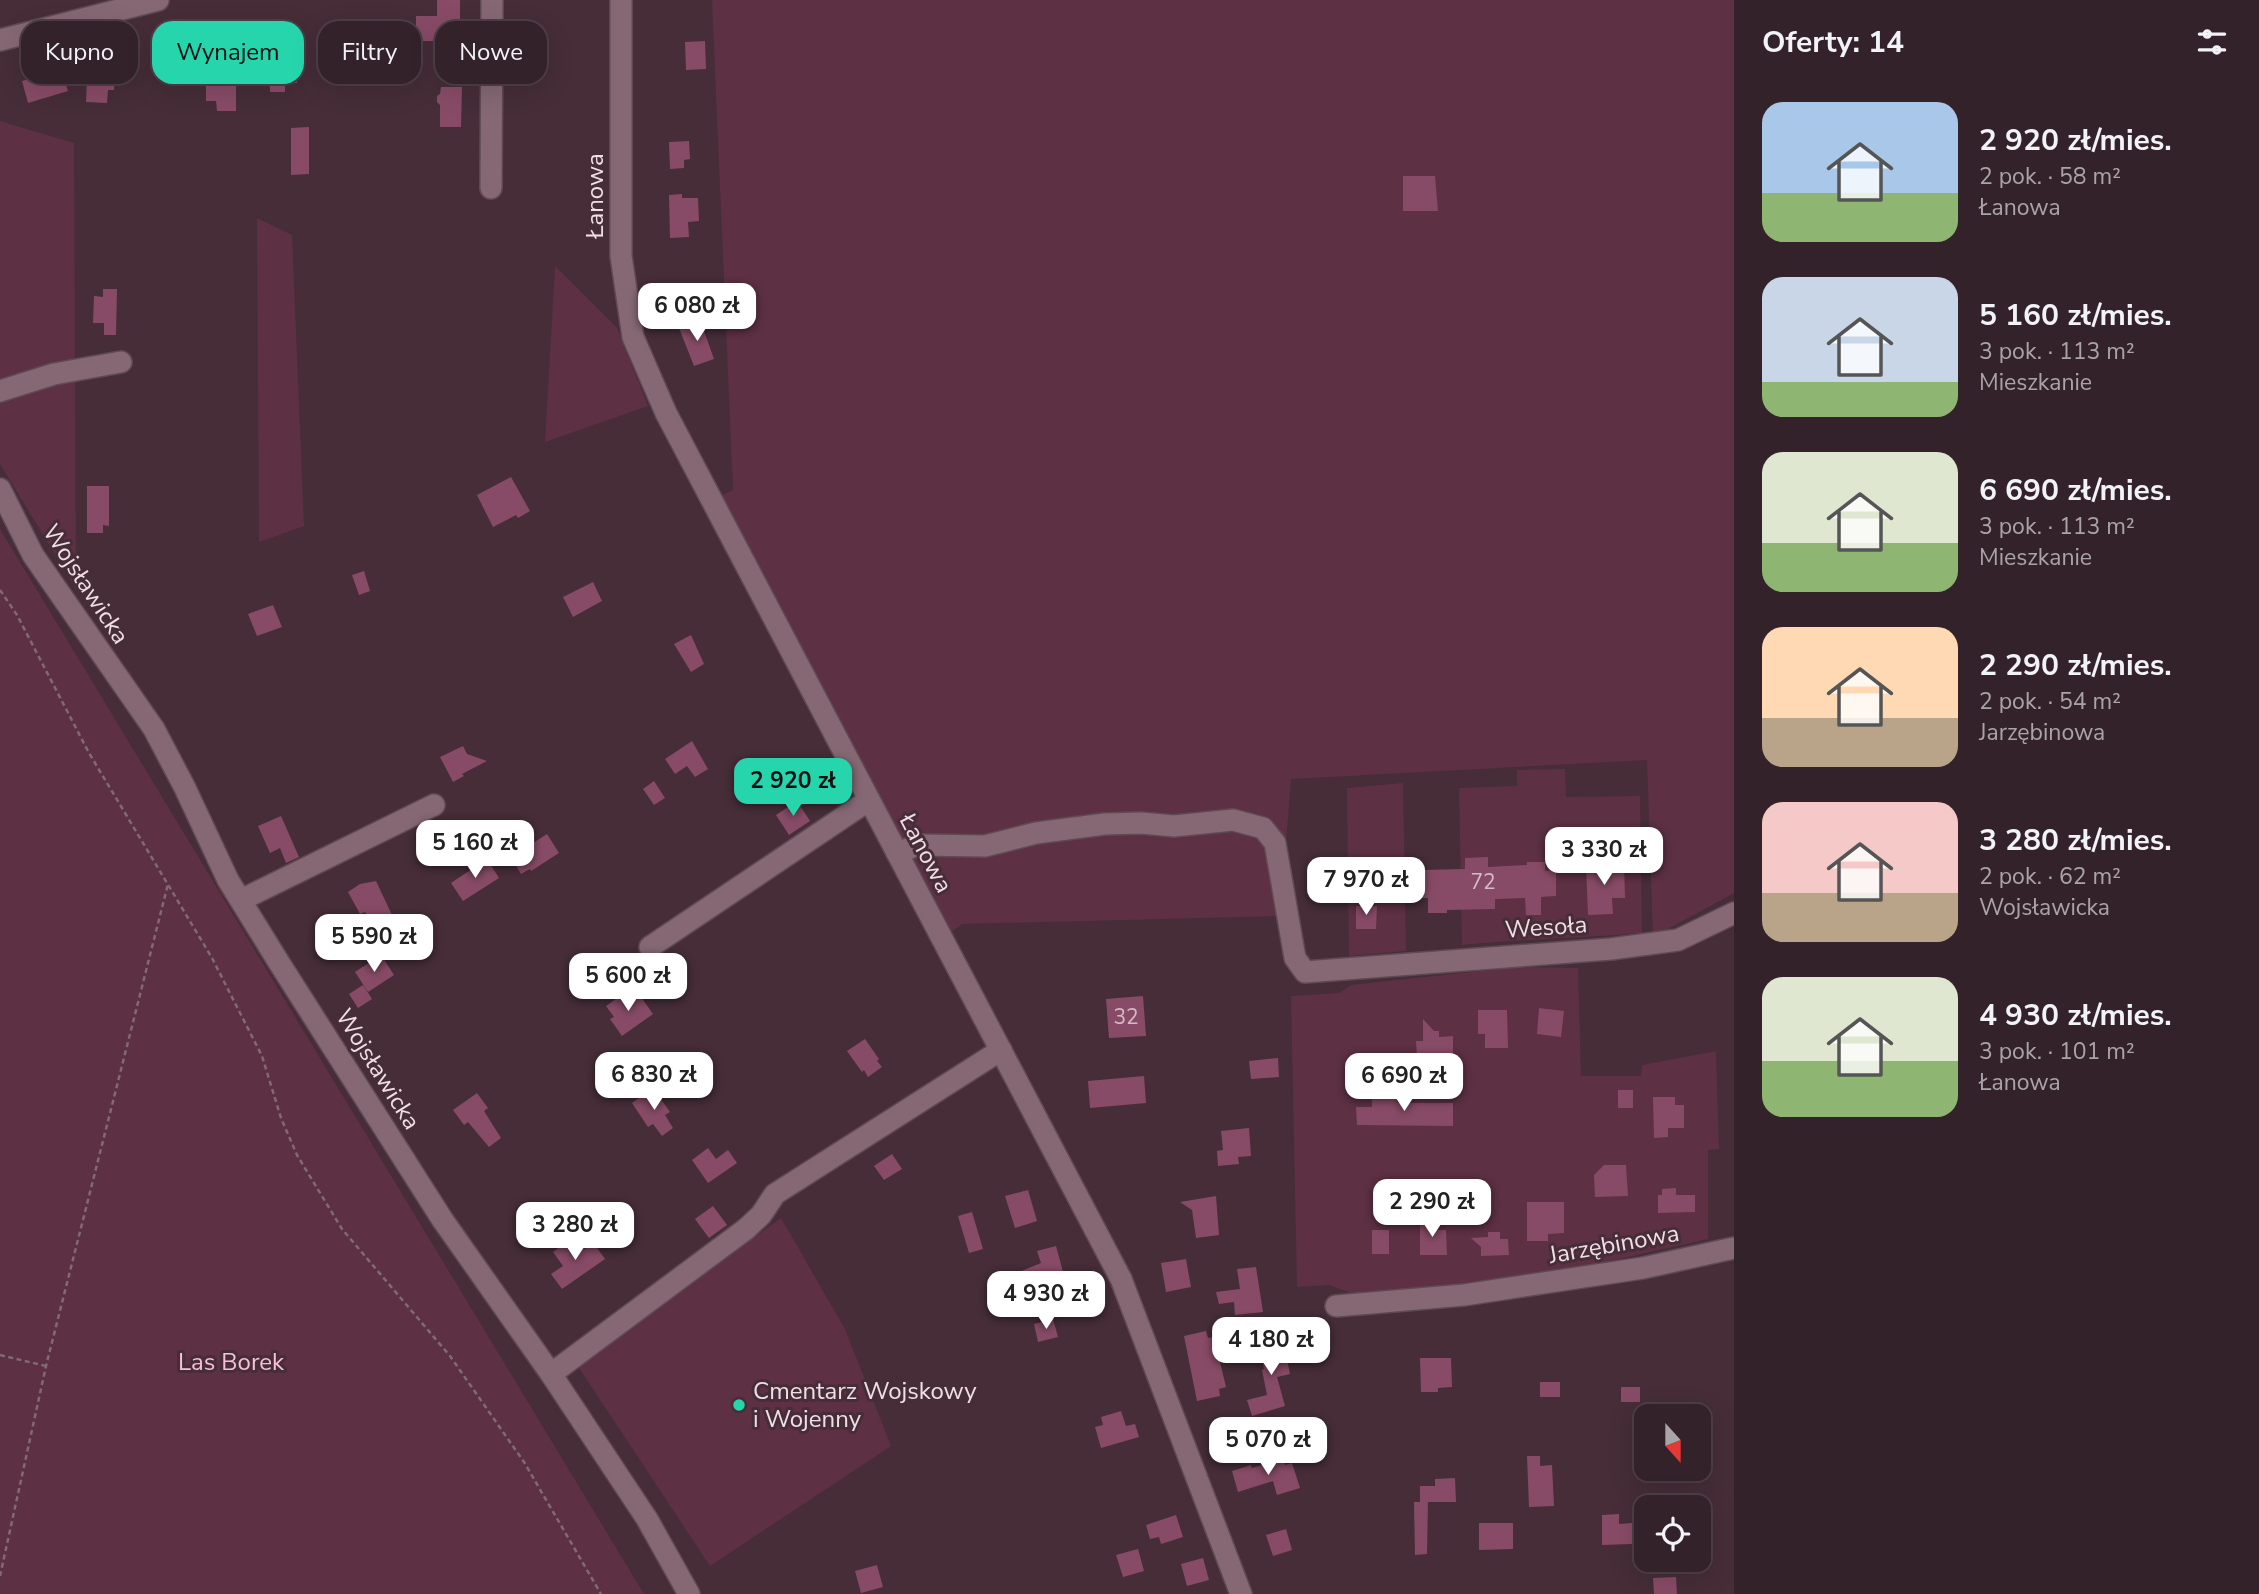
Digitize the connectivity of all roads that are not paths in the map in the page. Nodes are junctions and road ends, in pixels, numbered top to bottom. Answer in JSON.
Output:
{"nodes":[{"id":1,"x":159,"y":0,"type":"edge"},
{"id":2,"x":492,"y":0,"type":"edge"},
{"id":3,"x":621,"y":0,"type":"edge"},
{"id":4,"x":0,"y":40,"type":"edge"},
{"id":5,"x":491,"y":188,"type":"dead end"},
{"id":6,"x":121,"y":362,"type":"dead end"},
{"id":7,"x":0,"y":391,"type":"edge"},
{"id":8,"x":0,"y":489,"type":"edge"},
{"id":9,"x":869,"y":800,"type":"junction"},
{"id":10,"x":434,"y":805,"type":"dead end"},
{"id":11,"x":897,"y":853,"type":"junction"},
{"id":12,"x":241,"y":900,"type":"junction"},
{"id":13,"x":1734,"y":913,"type":"edge"},
{"id":14,"x":650,"y":947,"type":"dead end"},
{"id":15,"x":1001,"y":1050,"type":"junction"},
{"id":16,"x":1734,"y":1248,"type":"edge"},
{"id":17,"x":1336,"y":1306,"type":"dead end"},
{"id":18,"x":551,"y":1374,"type":"junction"},
{"id":19,"x":689,"y":1594,"type":"edge"},
{"id":20,"x":1241,"y":1594,"type":"edge"}],
"edges":[{"from":1,"to":4,"type":"street"},
{"from":2,"to":5,"type":"street"},
{"from":3,"to":9,"type":"street","name":"Łanowa"},
{"from":6,"to":7,"type":"street"},
{"from":8,"to":12,"type":"street","name":"Wojsławicka"},
{"from":9,"to":11,"type":"street","name":"Łanowa"},
{"from":9,"to":14,"type":"street"},
{"from":10,"to":12,"type":"street"},
{"from":11,"to":13,"type":"street","name":"Wesoła"},
{"from":11,"to":15,"type":"street","name":"Łanowa"},
{"from":12,"to":18,"type":"street","name":"Wojsławicka"},
{"from":15,"to":18,"type":"street"},
{"from":15,"to":20,"type":"street","name":"Łanowa"},
{"from":16,"to":17,"type":"street","name":"Jarzębinowa"},
{"from":18,"to":19,"type":"street","name":"Wojsławicka"}]}
